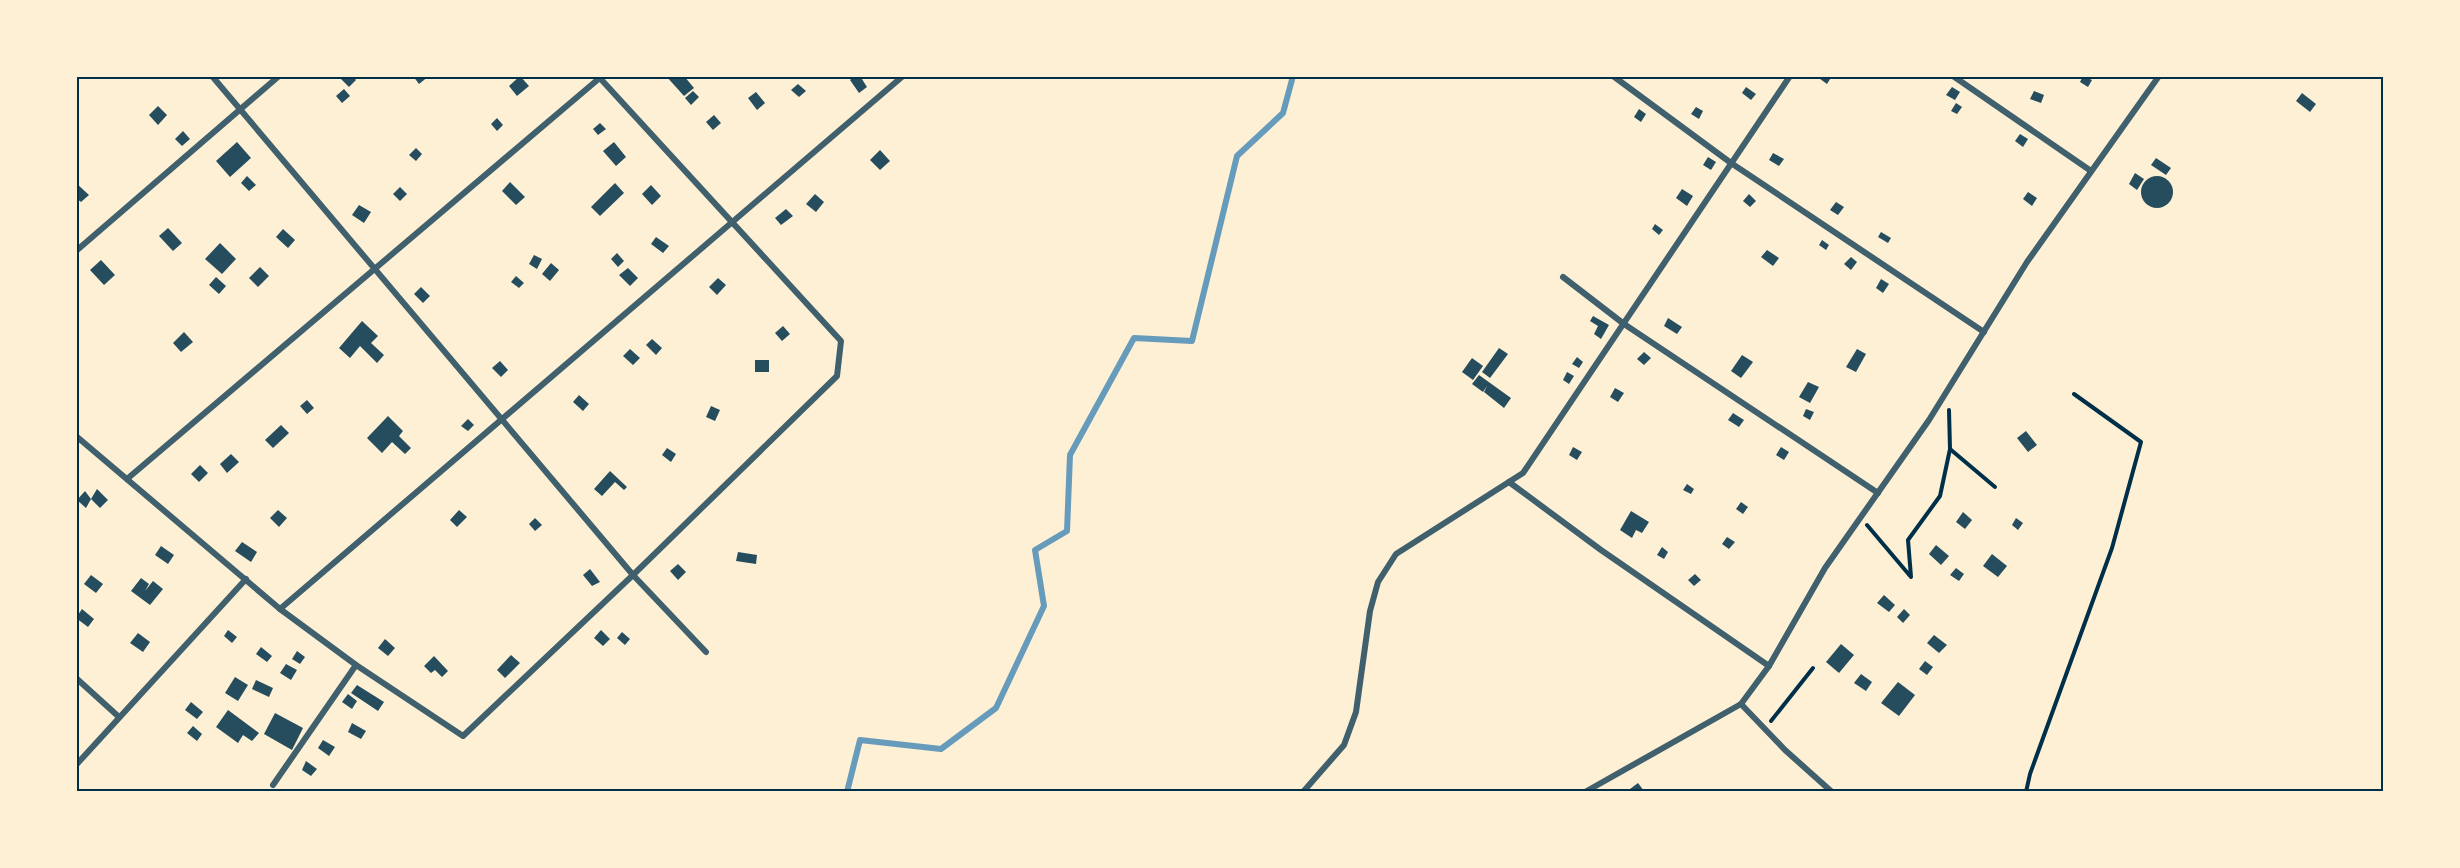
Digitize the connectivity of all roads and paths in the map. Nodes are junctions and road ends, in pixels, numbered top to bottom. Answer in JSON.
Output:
{"nodes":[{"id":1,"x":212,"y":76,"type":"edge"},
{"id":2,"x":279,"y":76,"type":"edge"},
{"id":3,"x":903,"y":76,"type":"edge"},
{"id":4,"x":1613,"y":76,"type":"edge"},
{"id":5,"x":1790,"y":76,"type":"edge"},
{"id":6,"x":1953,"y":76,"type":"edge"},
{"id":7,"x":2158,"y":76,"type":"edge"},
{"id":8,"x":600,"y":77,"type":"edge"},
{"id":9,"x":239,"y":111,"type":"junction"},
{"id":10,"x":1731,"y":163,"type":"junction"},
{"id":11,"x":2091,"y":171,"type":"junction"},
{"id":12,"x":733,"y":223,"type":"junction"},
{"id":13,"x":76,"y":251,"type":"edge"},
{"id":14,"x":374,"y":270,"type":"junction"},
{"id":15,"x":1563,"y":277,"type":"dead end"},
{"id":16,"x":1624,"y":324,"type":"junction"},
{"id":17,"x":1984,"y":332,"type":"junction"},
{"id":18,"x":1948,"y":390,"type":"junction"},
{"id":19,"x":2074,"y":394,"type":"dead end"},
{"id":20,"x":502,"y":420,"type":"junction"},
{"id":21,"x":76,"y":436,"type":"edge"},
{"id":22,"x":1950,"y":449,"type":"junction"},
{"id":23,"x":127,"y":478,"type":"junction"},
{"id":24,"x":1509,"y":482,"type":"junction"},
{"id":25,"x":1995,"y":487,"type":"dead end"},
{"id":26,"x":1878,"y":493,"type":"junction"},
{"id":27,"x":1860,"y":518,"type":"junction"},
{"id":28,"x":633,"y":574,"type":"junction"},
{"id":29,"x":246,"y":579,"type":"junction"},
{"id":30,"x":280,"y":609,"type":"junction"},
{"id":31,"x":706,"y":652,"type":"dead end"},
{"id":32,"x":356,"y":665,"type":"junction"},
{"id":33,"x":1769,"y":666,"type":"junction"},
{"id":34,"x":1813,"y":668,"type":"dead end"},
{"id":35,"x":76,"y":678,"type":"edge"},
{"id":36,"x":1741,"y":704,"type":"junction"},
{"id":37,"x":119,"y":717,"type":"junction"},
{"id":38,"x":1765,"y":729,"type":"junction"},
{"id":39,"x":76,"y":765,"type":"edge"},
{"id":40,"x":273,"y":785,"type":"dead end"},
{"id":41,"x":1303,"y":792,"type":"edge"},
{"id":42,"x":1585,"y":792,"type":"edge"},
{"id":43,"x":1832,"y":792,"type":"edge"},
{"id":44,"x":2026,"y":792,"type":"edge"}],
"edges":[{"from":1,"to":9,"type":"street"},
{"from":2,"to":9,"type":"street"},
{"from":3,"to":12,"type":"street"},
{"from":4,"to":10,"type":"street"},
{"from":5,"to":10,"type":"street"},
{"from":6,"to":11,"type":"street"},
{"from":7,"to":11,"type":"street"},
{"from":8,"to":12,"type":"street"},
{"from":8,"to":14,"type":"street"},
{"from":9,"to":13,"type":"street"},
{"from":9,"to":14,"type":"street"},
{"from":10,"to":16,"type":"street"},
{"from":10,"to":17,"type":"street"},
{"from":11,"to":17,"type":"street"},
{"from":12,"to":20,"type":"street"},
{"from":12,"to":28,"type":"street"},
{"from":14,"to":20,"type":"street"},
{"from":14,"to":23,"type":"street"},
{"from":15,"to":16,"type":"street"},
{"from":16,"to":24,"type":"street"},
{"from":16,"to":26,"type":"street"},
{"from":17,"to":18,"type":"street"},
{"from":18,"to":22,"type":"path"},
{"from":18,"to":26,"type":"street"},
{"from":19,"to":44,"type":"path"},
{"from":20,"to":28,"type":"street"},
{"from":20,"to":30,"type":"street"},
{"from":21,"to":23,"type":"street"},
{"from":22,"to":25,"type":"path"},
{"from":22,"to":27,"type":"path"},
{"from":23,"to":29,"type":"street"},
{"from":24,"to":33,"type":"street"},
{"from":24,"to":41,"type":"street"},
{"from":26,"to":27,"type":"street"},
{"from":27,"to":33,"type":"street"},
{"from":28,"to":31,"type":"street"},
{"from":28,"to":32,"type":"street"},
{"from":29,"to":30,"type":"street"},
{"from":29,"to":37,"type":"street"},
{"from":30,"to":32,"type":"street"},
{"from":32,"to":40,"type":"street"},
{"from":33,"to":36,"type":"street"},
{"from":34,"to":38,"type":"path"},
{"from":35,"to":37,"type":"street"},
{"from":36,"to":38,"type":"street"},
{"from":36,"to":42,"type":"street"},
{"from":37,"to":39,"type":"street"},
{"from":38,"to":43,"type":"street"}]}
